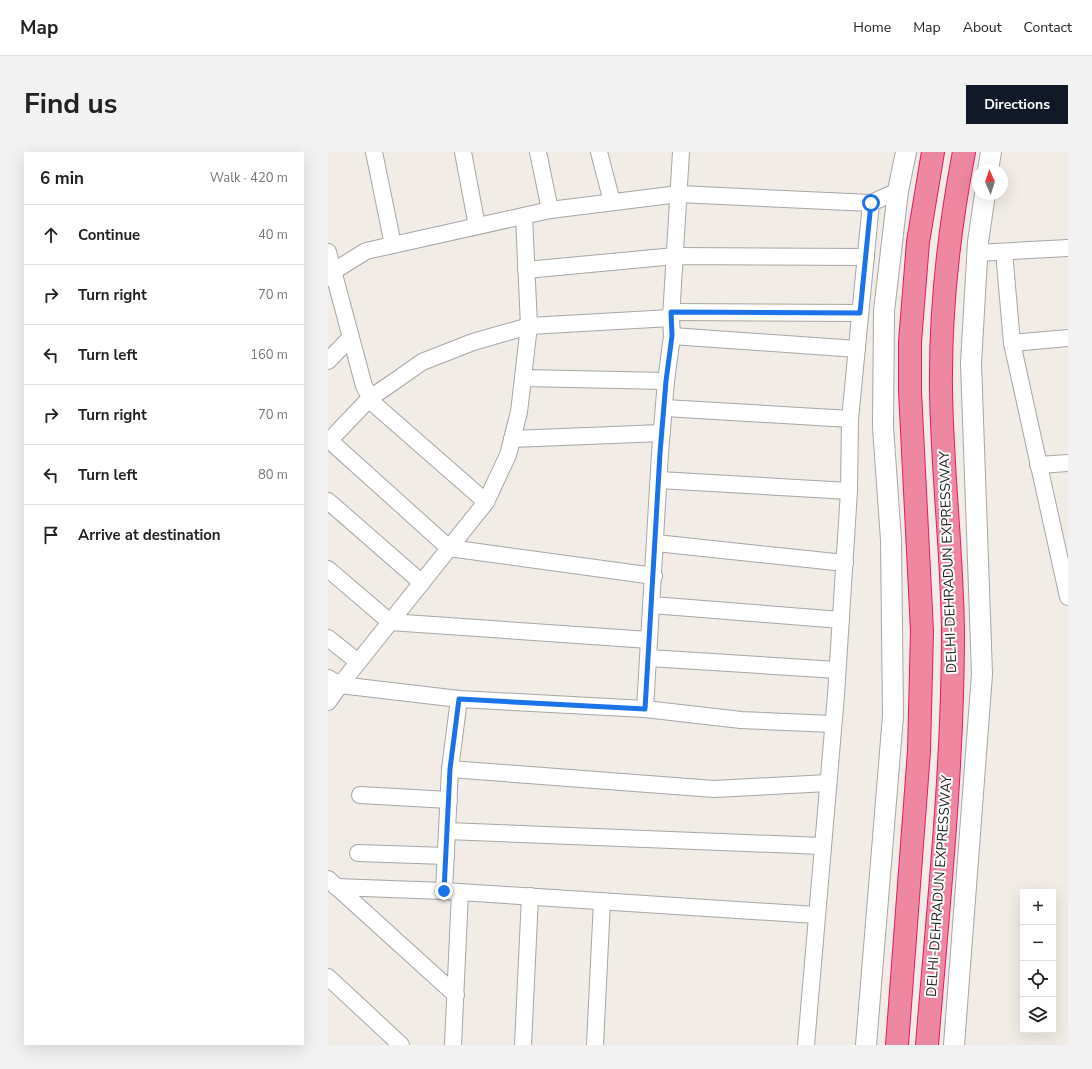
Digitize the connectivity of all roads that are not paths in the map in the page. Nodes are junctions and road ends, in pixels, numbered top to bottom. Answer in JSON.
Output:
{"nodes":[{"id":1,"x":374,"y":152,"type":"edge"},
{"id":2,"x":463,"y":152,"type":"edge"},
{"id":3,"x":538,"y":152,"type":"edge"},
{"id":4,"x":599,"y":152,"type":"edge"},
{"id":5,"x":682,"y":152,"type":"edge"},
{"id":6,"x":906,"y":152,"type":"edge"},
{"id":7,"x":932,"y":152,"type":"edge"},
{"id":8,"x":964,"y":152,"type":"edge"},
{"id":9,"x":990,"y":152,"type":"edge"},
{"id":10,"x":989,"y":164,"type":"edge"},
{"id":11,"x":898,"y":190,"type":"junction"},
{"id":12,"x":679,"y":194,"type":"junction"},
{"id":13,"x":984,"y":200,"type":"edge"},
{"id":14,"x":612,"y":202,"type":"junction"},
{"id":15,"x":871,"y":203,"type":"junction"},
{"id":16,"x":550,"y":210,"type":"junction"},
{"id":17,"x":524,"y":216,"type":"junction"},
{"id":18,"x":477,"y":226,"type":"junction"},
{"id":19,"x":393,"y":245,"type":"junction"},
{"id":20,"x":1068,"y":248,"type":"edge"},
{"id":21,"x":328,"y":252,"type":"edge"},
{"id":22,"x":1004,"y":252,"type":"junction"},
{"id":23,"x":977,"y":253,"type":"junction"},
{"id":24,"x":675,"y":256,"type":"junction"},
{"id":25,"x":866,"y":257,"type":"junction"},
{"id":26,"x":526,"y":270,"type":"junction"},
{"id":27,"x":331,"y":274,"type":"edge"},
{"id":28,"x":860,"y":313,"type":"junction"},
{"id":29,"x":671,"y":315,"type":"junction"},
{"id":30,"x":529,"y":326,"type":"junction"},
{"id":31,"x":672,"y":336,"type":"junction"},
{"id":32,"x":351,"y":337,"type":"junction"},
{"id":33,"x":1068,"y":338,"type":"edge"},
{"id":34,"x":1012,"y":343,"type":"junction"},
{"id":35,"x":857,"y":349,"type":"junction"},
{"id":36,"x":328,"y":361,"type":"edge"},
{"id":37,"x":523,"y":378,"type":"junction"},
{"id":38,"x":666,"y":381,"type":"junction"},
{"id":39,"x":370,"y":398,"type":"junction"},
{"id":40,"x":665,"y":408,"type":"junction"},
{"id":41,"x":850,"y":419,"type":"junction"},
{"id":42,"x":662,"y":433,"type":"junction"},
{"id":43,"x":512,"y":439,"type":"junction"},
{"id":44,"x":329,"y":441,"type":"edge"},
{"id":45,"x":1068,"y":463,"type":"edge"},
{"id":46,"x":1038,"y":465,"type":"junction"},
{"id":47,"x":659,"y":480,"type":"junction"},
{"id":48,"x":849,"y":491,"type":"junction"},
{"id":49,"x":328,"y":500,"type":"edge"},
{"id":50,"x":486,"y":502,"type":"junction"},
{"id":51,"x":656,"y":543,"type":"junction"},
{"id":52,"x":450,"y":548,"type":"junction"},
{"id":53,"x":845,"y":563,"type":"junction"},
{"id":54,"x":328,"y":570,"type":"edge"},
{"id":55,"x":654,"y":576,"type":"junction"},
{"id":56,"x":422,"y":583,"type":"junction"},
{"id":57,"x":1068,"y":597,"type":"edge"},
{"id":58,"x":652,"y":605,"type":"junction"},
{"id":59,"x":841,"y":620,"type":"junction"},
{"id":60,"x":390,"y":622,"type":"junction"},
{"id":61,"x":328,"y":638,"type":"edge"},
{"id":62,"x":649,"y":640,"type":"junction"},
{"id":63,"x":649,"y":658,"type":"junction"},
{"id":64,"x":358,"y":662,"type":"junction"},
{"id":65,"x":837,"y":670,"type":"junction"},
{"id":66,"x":334,"y":681,"type":"edge"},
{"id":67,"x":459,"y":699,"type":"junction"},
{"id":68,"x":328,"y":702,"type":"edge"},
{"id":69,"x":645,"y":709,"type":"junction"},
{"id":70,"x":833,"y":724,"type":"junction"},
{"id":71,"x":450,"y":769,"type":"junction"},
{"id":72,"x":828,"y":783,"type":"junction"},
{"id":73,"x":360,"y":795,"type":"dead end"},
{"id":74,"x":449,"y":800,"type":"junction"},
{"id":75,"x":447,"y":831,"type":"junction"},
{"id":76,"x":822,"y":846,"type":"junction"},
{"id":77,"x":358,"y":853,"type":"dead end"},
{"id":78,"x":446,"y":856,"type":"junction"},
{"id":79,"x":332,"y":883,"type":"edge"},
{"id":80,"x":444,"y":891,"type":"junction"},
{"id":81,"x":460,"y":892,"type":"junction"},
{"id":82,"x":530,"y":896,"type":"junction"},
{"id":83,"x":602,"y":901,"type":"junction"},
{"id":84,"x":816,"y":915,"type":"junction"},
{"id":85,"x":328,"y":977,"type":"edge"},
{"id":86,"x":456,"y":995,"type":"junction"},
{"id":87,"x":401,"y":1045,"type":"edge"},
{"id":88,"x":453,"y":1045,"type":"edge"},
{"id":89,"x":522,"y":1045,"type":"edge"},
{"id":90,"x":595,"y":1045,"type":"edge"},
{"id":91,"x":806,"y":1045,"type":"edge"},
{"id":92,"x":866,"y":1045,"type":"edge"},
{"id":93,"x":896,"y":1045,"type":"edge"},
{"id":94,"x":927,"y":1045,"type":"edge"},
{"id":95,"x":954,"y":1045,"type":"edge"}],
"edges":[{"from":1,"to":19,"type":"street"},
{"from":2,"to":18,"type":"street"},
{"from":3,"to":16,"type":"street"},
{"from":4,"to":14,"type":"street"},
{"from":5,"to":12,"type":"street"},
{"from":6,"to":11,"type":"street"},
{"from":7,"to":93,"type":"highway","name":"DELHI-DEHRADUN EXPRESSWAY"},
{"from":8,"to":94,"type":"highway","name":"DELHI-DEHRADUN EXPRESSWAY"},
{"from":9,"to":10,"type":"street"},
{"from":11,"to":15,"type":"street"},
{"from":11,"to":92,"type":"street"},
{"from":12,"to":14,"type":"street"},
{"from":12,"to":15,"type":"street"},
{"from":12,"to":24,"type":"street"},
{"from":13,"to":23,"type":"street"},
{"from":14,"to":16,"type":"street"},
{"from":15,"to":25,"type":"street"},
{"from":16,"to":17,"type":"street"},
{"from":17,"to":18,"type":"street"},
{"from":17,"to":26,"type":"street"},
{"from":18,"to":19,"type":"street"},
{"from":19,"to":27,"type":"street"},
{"from":20,"to":22,"type":"street"},
{"from":21,"to":27,"type":"street"},
{"from":22,"to":23,"type":"street"},
{"from":22,"to":34,"type":"street"},
{"from":23,"to":95,"type":"street"},
{"from":24,"to":25,"type":"street"},
{"from":24,"to":26,"type":"street"},
{"from":24,"to":29,"type":"street"},
{"from":25,"to":28,"type":"street"},
{"from":26,"to":30,"type":"street"},
{"from":27,"to":32,"type":"street"},
{"from":28,"to":29,"type":"street"},
{"from":28,"to":35,"type":"street"},
{"from":29,"to":30,"type":"street"},
{"from":29,"to":31,"type":"street"},
{"from":30,"to":37,"type":"street"},
{"from":30,"to":39,"type":"street"},
{"from":31,"to":35,"type":"street"},
{"from":31,"to":38,"type":"street"},
{"from":32,"to":36,"type":"street"},
{"from":32,"to":39,"type":"street"},
{"from":33,"to":34,"type":"street"},
{"from":34,"to":46,"type":"street"},
{"from":35,"to":41,"type":"street"},
{"from":37,"to":38,"type":"street"},
{"from":37,"to":43,"type":"street"},
{"from":38,"to":40,"type":"street"},
{"from":39,"to":44,"type":"street"},
{"from":39,"to":50,"type":"street"},
{"from":40,"to":41,"type":"street"},
{"from":40,"to":42,"type":"street"},
{"from":41,"to":48,"type":"street"},
{"from":42,"to":43,"type":"street"},
{"from":42,"to":47,"type":"street"},
{"from":43,"to":50,"type":"street"},
{"from":44,"to":52,"type":"street"},
{"from":45,"to":46,"type":"street"},
{"from":46,"to":57,"type":"street"},
{"from":47,"to":48,"type":"street"},
{"from":47,"to":51,"type":"street"},
{"from":48,"to":53,"type":"street"},
{"from":49,"to":56,"type":"street"},
{"from":50,"to":52,"type":"street"},
{"from":51,"to":53,"type":"street"},
{"from":51,"to":55,"type":"street"},
{"from":52,"to":55,"type":"street"},
{"from":52,"to":56,"type":"street"},
{"from":53,"to":59,"type":"street"},
{"from":54,"to":60,"type":"street"},
{"from":55,"to":58,"type":"street"},
{"from":56,"to":60,"type":"street"},
{"from":58,"to":59,"type":"street"},
{"from":58,"to":62,"type":"street"},
{"from":59,"to":65,"type":"street"},
{"from":60,"to":62,"type":"street"},
{"from":60,"to":64,"type":"street"},
{"from":61,"to":64,"type":"street"},
{"from":62,"to":63,"type":"street"},
{"from":63,"to":65,"type":"street"},
{"from":63,"to":69,"type":"street"},
{"from":64,"to":66,"type":"street"},
{"from":65,"to":70,"type":"street"},
{"from":66,"to":67,"type":"street"},
{"from":66,"to":68,"type":"street"},
{"from":67,"to":69,"type":"street"},
{"from":67,"to":71,"type":"street"},
{"from":69,"to":70,"type":"street"},
{"from":70,"to":72,"type":"street"},
{"from":71,"to":72,"type":"street"},
{"from":71,"to":74,"type":"street"},
{"from":72,"to":76,"type":"street"},
{"from":73,"to":74,"type":"street"},
{"from":74,"to":75,"type":"street"},
{"from":75,"to":76,"type":"street"},
{"from":75,"to":78,"type":"street"},
{"from":76,"to":84,"type":"street"},
{"from":77,"to":78,"type":"street"},
{"from":78,"to":80,"type":"street"},
{"from":79,"to":80,"type":"street"},
{"from":79,"to":86,"type":"street"},
{"from":80,"to":81,"type":"street"},
{"from":81,"to":82,"type":"street"},
{"from":81,"to":86,"type":"street"},
{"from":82,"to":83,"type":"street"},
{"from":82,"to":89,"type":"street"},
{"from":83,"to":84,"type":"street"},
{"from":83,"to":90,"type":"street"},
{"from":84,"to":91,"type":"street"},
{"from":85,"to":87,"type":"street"},
{"from":86,"to":88,"type":"street"}]}
